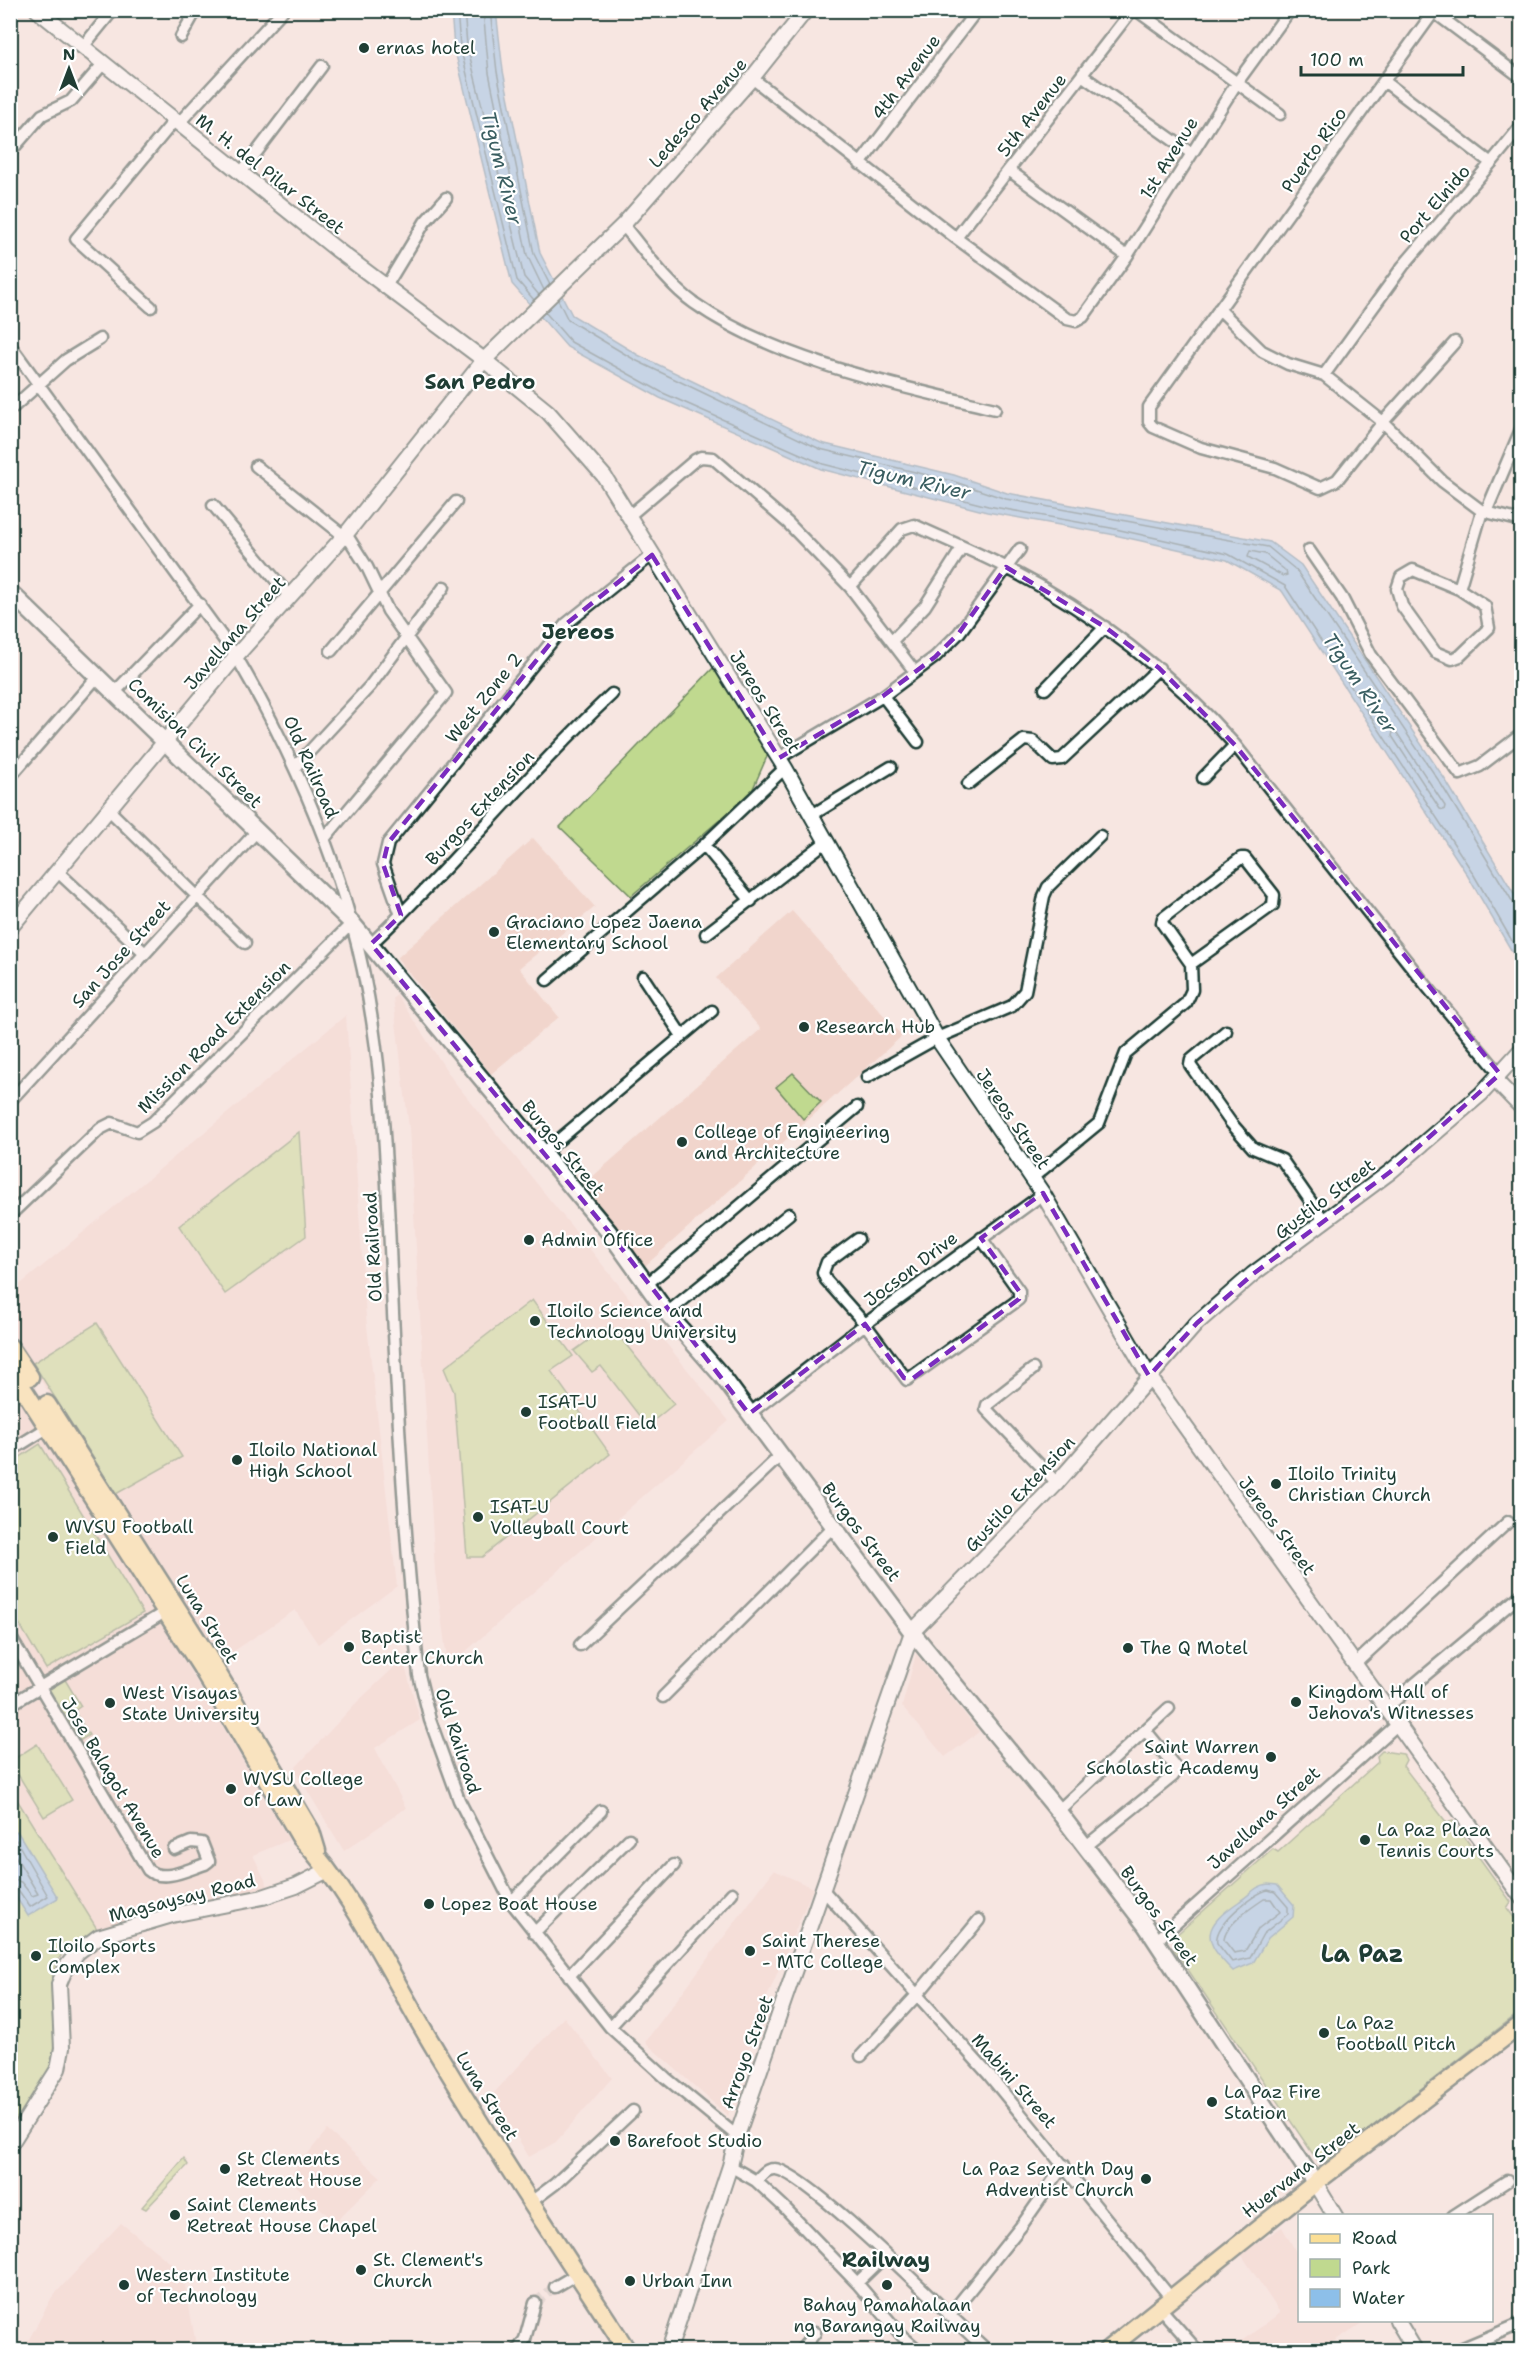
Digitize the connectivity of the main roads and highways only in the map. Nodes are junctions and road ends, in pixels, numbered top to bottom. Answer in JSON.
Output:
{"nodes":[{"id":1,"x":10,"y":592,"type":"edge"},
{"id":2,"x":352,"y":923,"type":"joint"},
{"id":3,"x":10,"y":1347,"type":"edge"},
{"id":4,"x":10,"y":1368,"type":"edge"},
{"id":5,"x":53,"y":1424,"type":"junction"},
{"id":6,"x":1521,"y":2024,"type":"edge"},
{"id":7,"x":1315,"y":2183,"type":"junction"},
{"id":8,"x":627,"y":2350,"type":"edge"},
{"id":9,"x":1107,"y":2350,"type":"edge"}],
"edges":[{"from":1,"to":2,"type":"main road","name":"Comision Civil Street"},
{"from":2,"to":7,"type":"main road","name":"Burgos Street"},
{"from":3,"to":5,"type":"main road","name":"Luna Street"},
{"from":4,"to":5,"type":"main road","name":"Luna Street"},
{"from":5,"to":8,"type":"main road","name":"Luna Street"},
{"from":6,"to":7,"type":"main road","name":"Huervana Street"},
{"from":7,"to":9,"type":"main road","name":"Huervana Street"}]}
